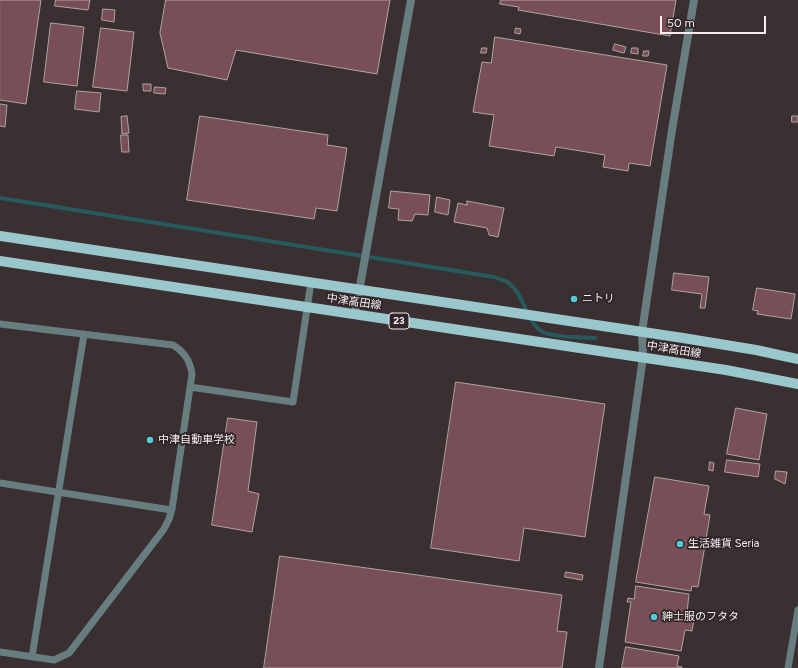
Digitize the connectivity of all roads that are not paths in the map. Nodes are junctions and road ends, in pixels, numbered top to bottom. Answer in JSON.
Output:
{"nodes":[{"id":1,"x":411,"y":0,"type":"edge"},
{"id":2,"x":694,"y":0,"type":"edge"},
{"id":3,"x":0,"y":236,"type":"edge"},
{"id":4,"x":0,"y":260,"type":"edge"},
{"id":5,"x":311,"y":282,"type":"junction"},
{"id":6,"x":359,"y":289,"type":"junction"},
{"id":7,"x":308,"y":307,"type":"junction"},
{"id":8,"x":355,"y":314,"type":"junction"},
{"id":9,"x":0,"y":324,"type":"edge"},
{"id":10,"x":642,"y":332,"type":"junction"},
{"id":11,"x":84,"y":334,"type":"junction"},
{"id":12,"x":643,"y":357,"type":"junction"},
{"id":13,"x":798,"y":359,"type":"edge"},
{"id":14,"x":798,"y":384,"type":"edge"},
{"id":15,"x":190,"y":387,"type":"junction"},
{"id":16,"x":0,"y":483,"type":"edge"},
{"id":17,"x":59,"y":492,"type":"junction"},
{"id":18,"x":172,"y":510,"type":"junction"},
{"id":19,"x":798,"y":610,"type":"edge"},
{"id":20,"x":0,"y":652,"type":"edge"},
{"id":21,"x":32,"y":657,"type":"junction"},
{"id":22,"x":599,"y":668,"type":"edge"},
{"id":23,"x":788,"y":668,"type":"edge"}],
"edges":[{"from":1,"to":6,"type":"street"},
{"from":2,"to":10,"type":"street"},
{"from":3,"to":5,"type":"main road","name":"中津高田線","number":"23"},
{"from":4,"to":7,"type":"main road","name":"中津高田線","number":"23"},
{"from":5,"to":6,"type":"main road","name":"中津高田線","number":"23"},
{"from":5,"to":7,"type":"lane"},
{"from":6,"to":8,"type":"street"},
{"from":6,"to":10,"type":"main road","name":"中津高田線","number":"23"},
{"from":7,"to":8,"type":"main road","name":"中津高田線","number":"23"},
{"from":7,"to":15,"type":"lane"},
{"from":8,"to":12,"type":"main road","name":"中津高田線","number":"23"},
{"from":9,"to":11,"type":"lane"},
{"from":10,"to":12,"type":"street"},
{"from":10,"to":13,"type":"main road","name":"中津高田線","number":"23"},
{"from":11,"to":15,"type":"lane"},
{"from":11,"to":17,"type":"lane"},
{"from":12,"to":14,"type":"main road","name":"中津高田線","number":"23"},
{"from":12,"to":22,"type":"street"},
{"from":15,"to":18,"type":"lane"},
{"from":16,"to":17,"type":"lane"},
{"from":17,"to":18,"type":"lane"},
{"from":17,"to":21,"type":"lane"},
{"from":18,"to":21,"type":"lane"},
{"from":19,"to":23,"type":"lane"},
{"from":20,"to":21,"type":"lane"}]}
